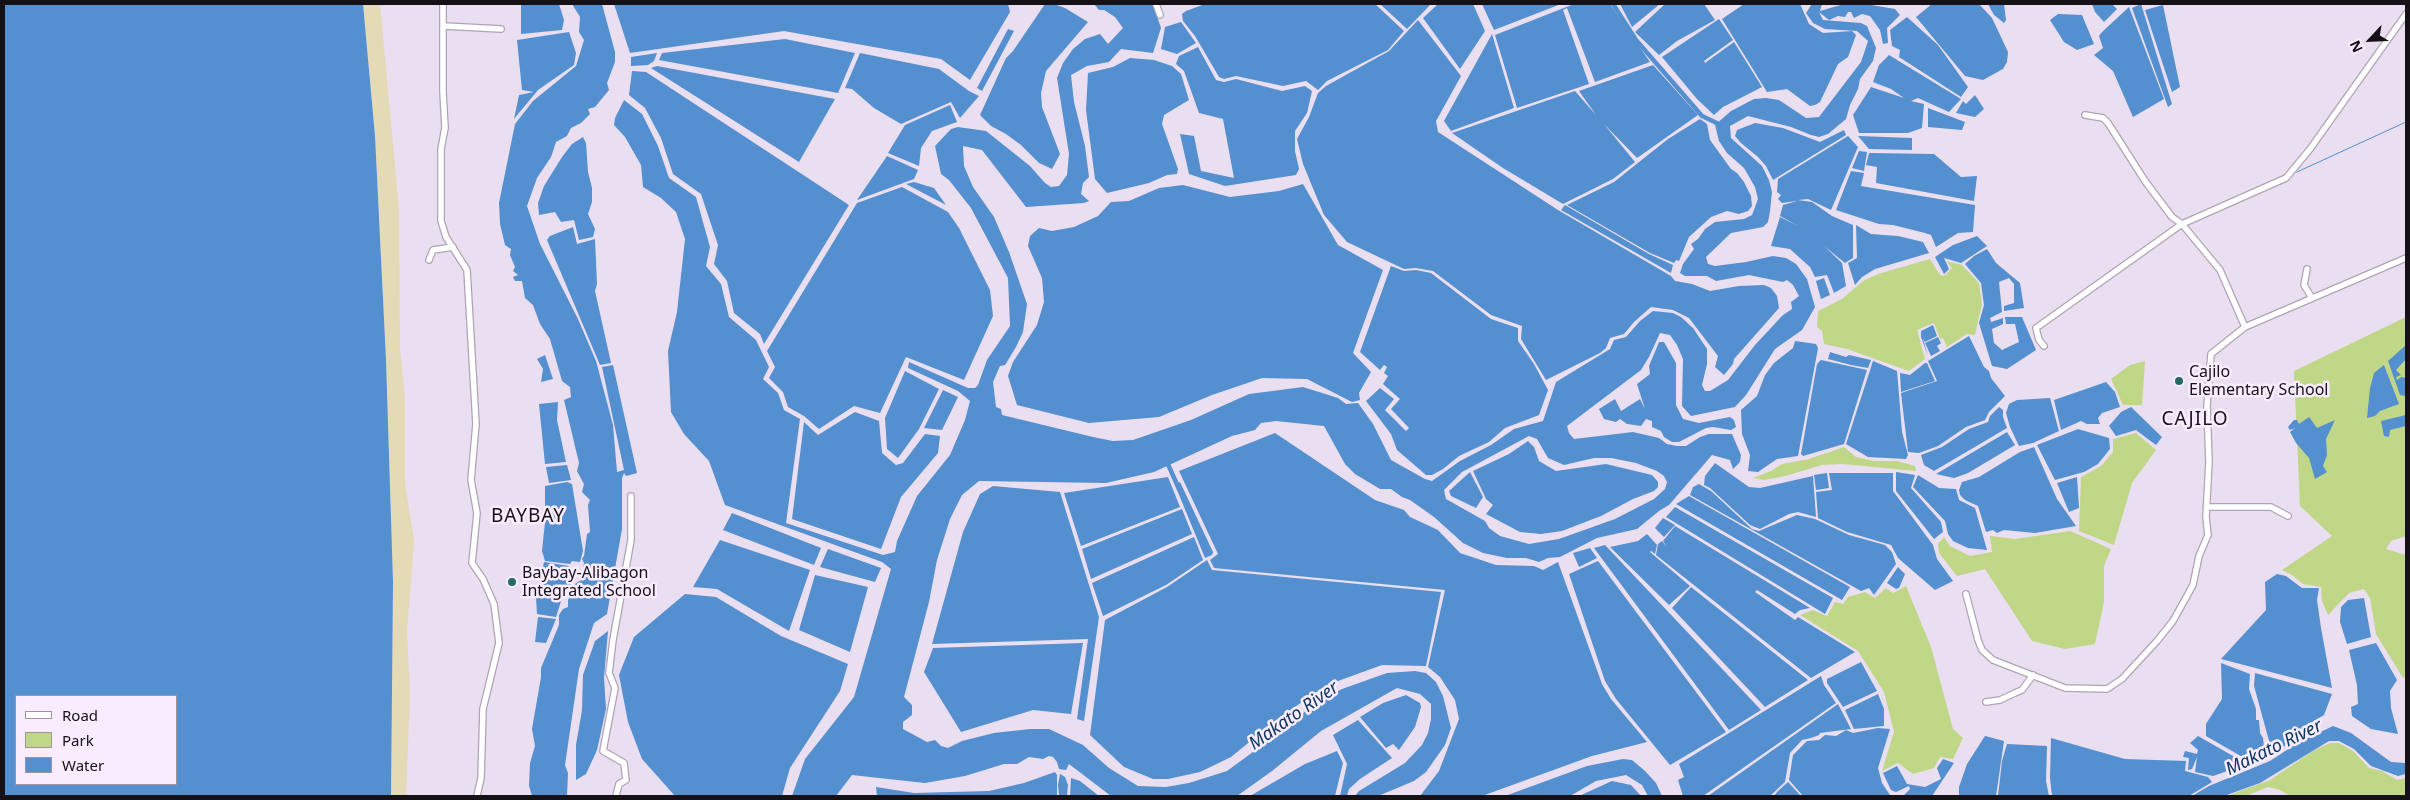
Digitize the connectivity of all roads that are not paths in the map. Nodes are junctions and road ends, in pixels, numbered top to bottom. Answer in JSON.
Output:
{"nodes":[{"id":1,"x":443,"y":4,"type":"edge"},
{"id":2,"x":1157,"y":4,"type":"edge"},
{"id":3,"x":2406,"y":14,"type":"edge"},
{"id":4,"x":1160,"y":15,"type":"dead end"},
{"id":5,"x":444,"y":26,"type":"junction"},
{"id":6,"x":501,"y":29,"type":"dead end"},
{"id":7,"x":2086,"y":115,"type":"dead end"},
{"id":8,"x":2182,"y":224,"type":"junction"},
{"id":9,"x":453,"y":247,"type":"junction"},
{"id":10,"x":2406,"y":258,"type":"edge"},
{"id":11,"x":429,"y":260,"type":"dead end"},
{"id":12,"x":2307,"y":269,"type":"dead end"},
{"id":13,"x":2312,"y":298,"type":"junction"},
{"id":14,"x":2245,"y":327,"type":"junction"},
{"id":15,"x":2044,"y":346,"type":"dead end"},
{"id":16,"x":631,"y":496,"type":"dead end"},
{"id":17,"x":2208,"y":507,"type":"junction"},
{"id":18,"x":2288,"y":516,"type":"dead end"},
{"id":19,"x":1966,"y":594,"type":"dead end"},
{"id":20,"x":2033,"y":675,"type":"junction"},
{"id":21,"x":1986,"y":702,"type":"dead end"},
{"id":22,"x":477,"y":796,"type":"edge"},
{"id":23,"x":616,"y":796,"type":"edge"}],
"edges":[{"from":1,"to":5,"type":"street"},
{"from":2,"to":4,"type":"street"},
{"from":3,"to":8,"type":"street"},
{"from":5,"to":6,"type":"street"},
{"from":5,"to":9,"type":"street"},
{"from":7,"to":8,"type":"street"},
{"from":8,"to":14,"type":"street"},
{"from":8,"to":15,"type":"street"},
{"from":9,"to":11,"type":"street"},
{"from":9,"to":22,"type":"street"},
{"from":10,"to":13,"type":"street"},
{"from":12,"to":13,"type":"street"},
{"from":13,"to":14,"type":"street"},
{"from":14,"to":17,"type":"street"},
{"from":16,"to":23,"type":"street"},
{"from":17,"to":18,"type":"street"},
{"from":17,"to":20,"type":"street"},
{"from":19,"to":20,"type":"street"},
{"from":20,"to":21,"type":"street"}]}
